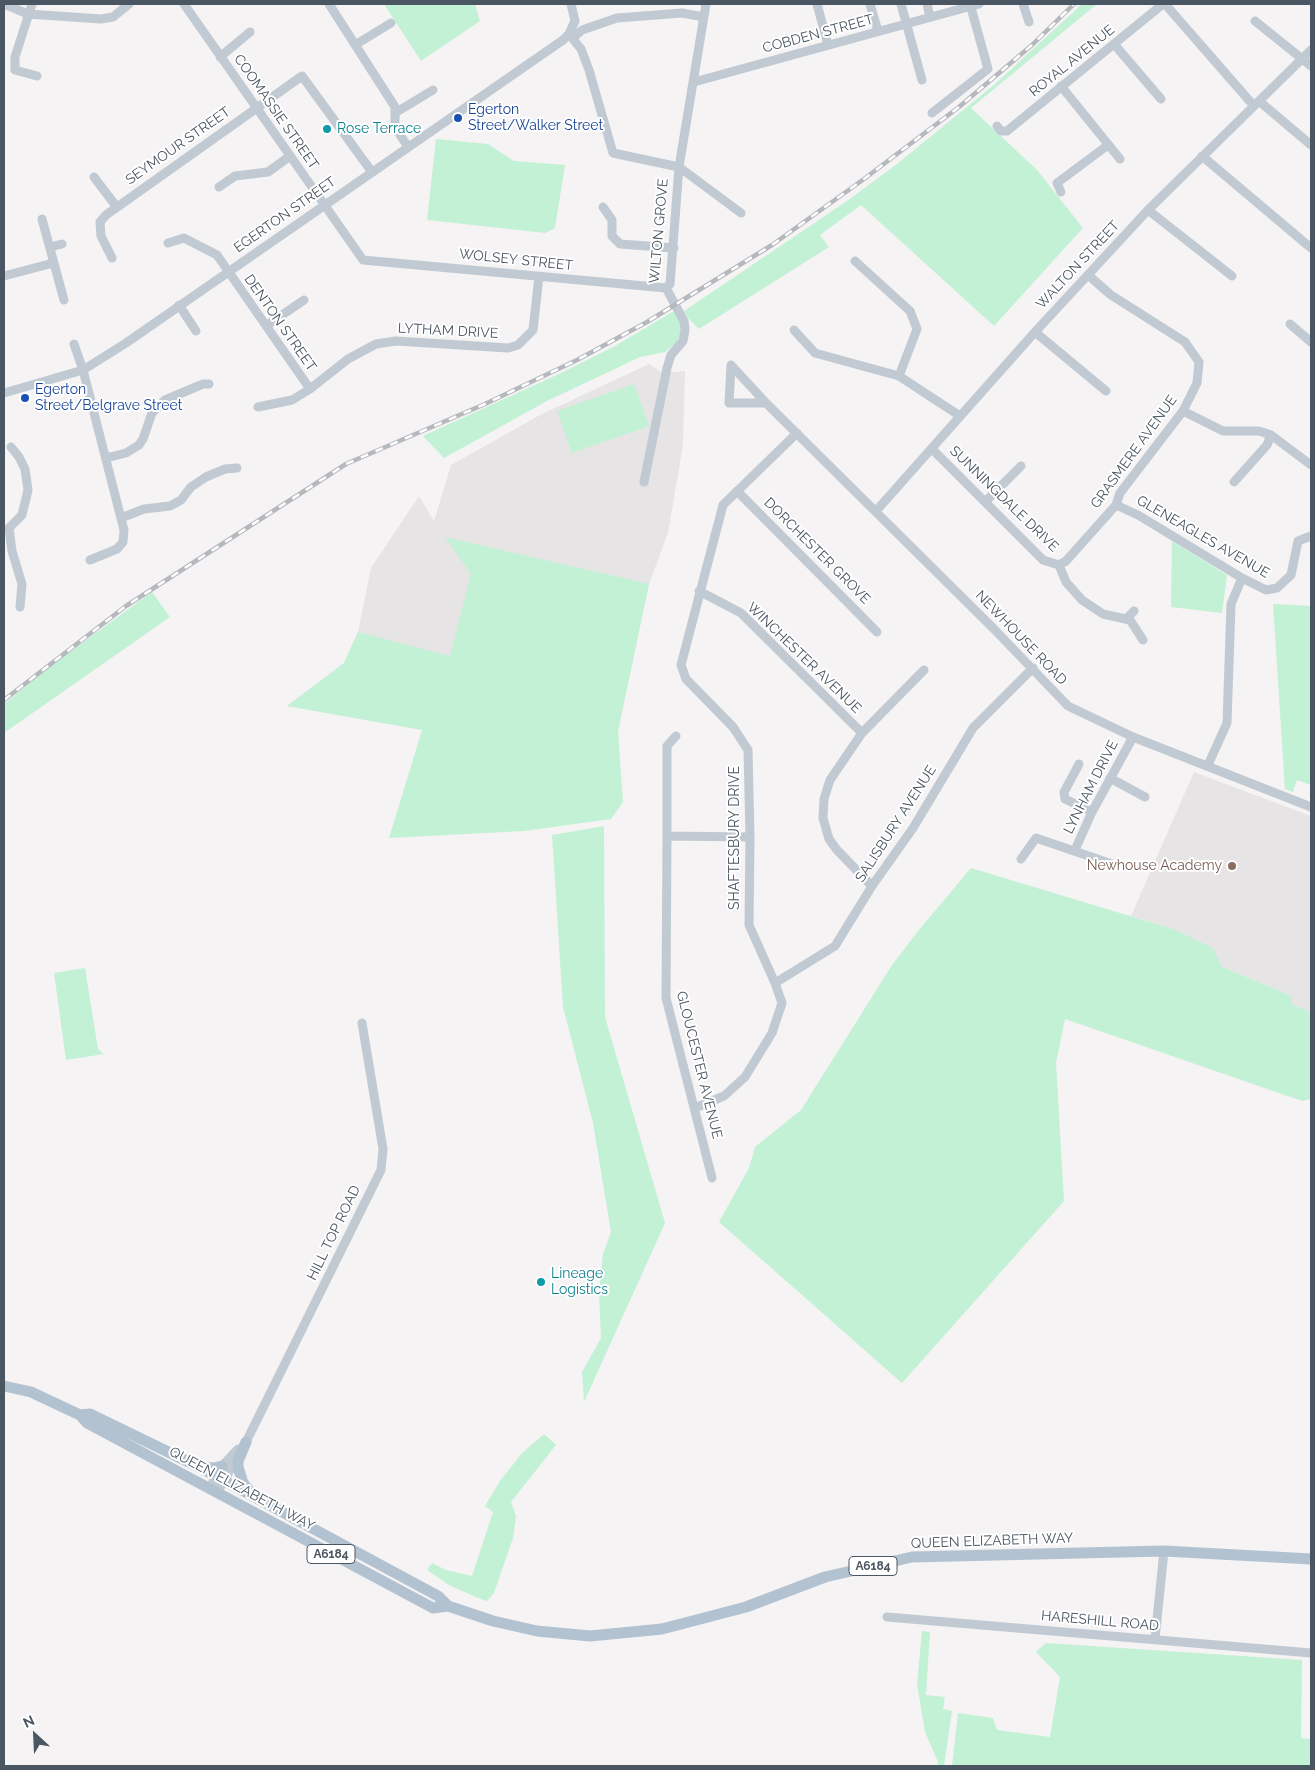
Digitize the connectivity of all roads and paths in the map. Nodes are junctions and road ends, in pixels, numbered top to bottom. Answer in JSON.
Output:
{"nodes":[{"id":1,"x":4,"y":4,"type":"edge"},
{"id":2,"x":32,"y":4,"type":"edge"},
{"id":3,"x":128,"y":4,"type":"edge"},
{"id":4,"x":184,"y":4,"type":"edge"},
{"id":5,"x":329,"y":4,"type":"edge"},
{"id":6,"x":571,"y":4,"type":"edge"},
{"id":7,"x":706,"y":4,"type":"edge"},
{"id":8,"x":817,"y":4,"type":"edge"},
{"id":9,"x":870,"y":4,"type":"edge"},
{"id":10,"x":900,"y":4,"type":"edge"},
{"id":11,"x":927,"y":4,"type":"edge"},
{"id":12,"x":1024,"y":4,"type":"edge"},
{"id":13,"x":1164,"y":4,"type":"edge"},
{"id":14,"x":973,"y":5,"type":"edge"},
{"id":15,"x":28,"y":14,"type":"junction"},
{"id":16,"x":704,"y":17,"type":"junction"},
{"id":17,"x":930,"y":17,"type":"junction"},
{"id":18,"x":1255,"y":21,"type":"dead end"},
{"id":19,"x":907,"y":22,"type":"junction"},
{"id":20,"x":1029,"y":22,"type":"dead end"},
{"id":21,"x":391,"y":24,"type":"dead end"},
{"id":22,"x":250,"y":32,"type":"dead end"},
{"id":23,"x":878,"y":32,"type":"junction"},
{"id":24,"x":571,"y":36,"type":"junction"},
{"id":25,"x":1114,"y":44,"type":"junction"},
{"id":26,"x":355,"y":45,"type":"junction"},
{"id":27,"x":828,"y":45,"type":"junction"},
{"id":28,"x":1311,"y":50,"type":"edge"},
{"id":29,"x":220,"y":57,"type":"junction"},
{"id":30,"x":1303,"y":59,"type":"junction"},
{"id":31,"x":1311,"y":66,"type":"edge"},
{"id":32,"x":37,"y":76,"type":"dead end"},
{"id":33,"x":922,"y":80,"type":"dead end"},
{"id":34,"x":694,"y":82,"type":"junction"},
{"id":35,"x":1061,"y":86,"type":"junction"},
{"id":36,"x":433,"y":90,"type":"dead end"},
{"id":37,"x":1162,"y":99,"type":"dead end"},
{"id":38,"x":1256,"y":104,"type":"junction"},
{"id":39,"x":256,"y":108,"type":"junction"},
{"id":40,"x":396,"y":113,"type":"junction"},
{"id":41,"x":932,"y":113,"type":"dead end"},
{"id":42,"x":997,"y":126,"type":"dead end"},
{"id":43,"x":1108,"y":145,"type":"junction"},
{"id":44,"x":1311,"y":145,"type":"edge"},
{"id":45,"x":408,"y":147,"type":"junction"},
{"id":46,"x":290,"y":156,"type":"junction"},
{"id":47,"x":1202,"y":156,"type":"junction"},
{"id":48,"x":1120,"y":159,"type":"dead end"},
{"id":49,"x":679,"y":167,"type":"junction"},
{"id":50,"x":372,"y":172,"type":"junction"},
{"id":51,"x":94,"y":177,"type":"dead end"},
{"id":52,"x":219,"y":188,"type":"dead end"},
{"id":53,"x":1061,"y":192,"type":"dead end"},
{"id":54,"x":324,"y":204,"type":"junction"},
{"id":55,"x":116,"y":206,"type":"junction"},
{"id":56,"x":603,"y":207,"type":"dead end"},
{"id":57,"x":1148,"y":210,"type":"junction"},
{"id":58,"x":741,"y":213,"type":"dead end"},
{"id":59,"x":42,"y":219,"type":"dead end"},
{"id":60,"x":168,"y":243,"type":"dead end"},
{"id":61,"x":62,"y":244,"type":"dead end"},
{"id":62,"x":50,"y":247,"type":"junction"},
{"id":63,"x":674,"y":248,"type":"junction"},
{"id":64,"x":1311,"y":248,"type":"edge"},
{"id":65,"x":112,"y":258,"type":"dead end"},
{"id":66,"x":363,"y":260,"type":"joint"},
{"id":67,"x":855,"y":261,"type":"dead end"},
{"id":68,"x":53,"y":263,"type":"junction"},
{"id":69,"x":227,"y":272,"type":"junction"},
{"id":70,"x":1088,"y":275,"type":"junction"},
{"id":71,"x":4,"y":276,"type":"edge"},
{"id":72,"x":539,"y":276,"type":"junction"},
{"id":73,"x":1232,"y":276,"type":"dead end"},
{"id":74,"x":666,"y":288,"type":"junction"},
{"id":75,"x":64,"y":300,"type":"dead end"},
{"id":76,"x":304,"y":300,"type":"dead end"},
{"id":77,"x":178,"y":305,"type":"junction"},
{"id":78,"x":1290,"y":324,"type":"dead end"},
{"id":79,"x":266,"y":326,"type":"junction"},
{"id":80,"x":794,"y":330,"type":"dead end"},
{"id":81,"x":196,"y":331,"type":"dead end"},
{"id":82,"x":1035,"y":332,"type":"junction"},
{"id":83,"x":1311,"y":342,"type":"edge"},
{"id":84,"x":74,"y":344,"type":"dead end"},
{"id":85,"x":83,"y":370,"type":"junction"},
{"id":86,"x":899,"y":376,"type":"junction"},
{"id":87,"x":209,"y":384,"type":"dead end"},
{"id":88,"x":310,"y":389,"type":"junction"},
{"id":89,"x":1106,"y":391,"type":"dead end"},
{"id":90,"x":4,"y":393,"type":"edge"},
{"id":91,"x":766,"y":403,"type":"junction"},
{"id":92,"x":258,"y":407,"type":"dead end"},
{"id":93,"x":1184,"y":411,"type":"junction"},
{"id":94,"x":960,"y":416,"type":"junction"},
{"id":95,"x":796,"y":433,"type":"junction"},
{"id":96,"x":1271,"y":435,"type":"junction"},
{"id":97,"x":12,"y":448,"type":"dead end"},
{"id":98,"x":932,"y":449,"type":"junction"},
{"id":99,"x":106,"y":458,"type":"junction"},
{"id":100,"x":1311,"y":465,"type":"edge"},
{"id":101,"x":1021,"y":466,"type":"dead end"},
{"id":102,"x":238,"y":468,"type":"dead end"},
{"id":103,"x":644,"y":482,"type":"dead end"},
{"id":104,"x":1234,"y":482,"type":"dead end"},
{"id":105,"x":738,"y":490,"type":"junction"},
{"id":106,"x":986,"y":501,"type":"junction"},
{"id":107,"x":1116,"y":505,"type":"junction"},
{"id":108,"x":876,"y":511,"type":"junction"},
{"id":109,"x":121,"y":518,"type":"junction"},
{"id":110,"x":6,"y":527,"type":"edge"},
{"id":111,"x":1311,"y":536,"type":"edge"},
{"id":112,"x":90,"y":560,"type":"dead end"},
{"id":113,"x":1059,"y":565,"type":"junction"},
{"id":114,"x":1242,"y":578,"type":"junction"},
{"id":115,"x":699,"y":591,"type":"junction"},
{"id":116,"x":20,"y":607,"type":"dead end"},
{"id":117,"x":1134,"y":611,"type":"dead end"},
{"id":118,"x":1126,"y":619,"type":"junction"},
{"id":119,"x":877,"y":632,"type":"dead end"},
{"id":120,"x":1143,"y":640,"type":"dead end"},
{"id":121,"x":1033,"y":668,"type":"junction"},
{"id":122,"x":924,"y":670,"type":"dead end"},
{"id":123,"x":862,"y":732,"type":"junction"},
{"id":124,"x":676,"y":736,"type":"dead end"},
{"id":125,"x":1132,"y":737,"type":"junction"},
{"id":126,"x":1079,"y":764,"type":"dead end"},
{"id":127,"x":1208,"y":765,"type":"junction"},
{"id":128,"x":1110,"y":778,"type":"junction"},
{"id":129,"x":1145,"y":797,"type":"dead end"},
{"id":130,"x":1311,"y":807,"type":"edge"},
{"id":131,"x":1092,"y":812,"type":"junction"},
{"id":132,"x":668,"y":836,"type":"junction"},
{"id":133,"x":750,"y":837,"type":"junction"},
{"id":134,"x":1075,"y":850,"type":"junction"},
{"id":135,"x":1021,"y":859,"type":"dead end"},
{"id":136,"x":1112,"y":864,"type":"dead end"},
{"id":137,"x":872,"y":886,"type":"junction"},
{"id":138,"x":775,"y":982,"type":"junction"},
{"id":139,"x":362,"y":1023,"type":"dead end"},
{"id":140,"x":695,"y":1108,"type":"junction"},
{"id":141,"x":712,"y":1178,"type":"dead end"},
{"id":142,"x":4,"y":1386,"type":"edge"},
{"id":143,"x":80,"y":1415,"type":"junction"},
{"id":144,"x":246,"y":1442,"type":"junction"},
{"id":145,"x":197,"y":1466,"type":"junction"},
{"id":146,"x":222,"y":1466,"type":"junction"},
{"id":147,"x":220,"y":1478,"type":"junction"},
{"id":148,"x":213,"y":1491,"type":"junction"},
{"id":149,"x":254,"y":1496,"type":"junction"},
{"id":150,"x":1164,"y":1552,"type":"junction"},
{"id":151,"x":1311,"y":1559,"type":"edge"},
{"id":152,"x":448,"y":1606,"type":"junction"},
{"id":153,"x":887,"y":1617,"type":"dead end"},
{"id":154,"x":1155,"y":1639,"type":"junction"},
{"id":155,"x":1311,"y":1653,"type":"edge"}],
"edges":[{"from":1,"to":15,"type":"street"},
{"from":2,"to":15,"type":"street"},
{"from":3,"to":15,"type":"street"},
{"from":4,"to":29,"type":"street","name":"COOMASSIE STREET"},
{"from":5,"to":26,"type":"street"},
{"from":6,"to":24,"type":"street"},
{"from":7,"to":16,"type":"street","name":"WILTON GROVE"},
{"from":8,"to":27,"type":"street"},
{"from":9,"to":23,"type":"street"},
{"from":10,"to":19,"type":"street"},
{"from":11,"to":17,"type":"street"},
{"from":12,"to":20,"type":"street"},
{"from":13,"to":25,"type":"street","name":"ROYAL AVENUE"},
{"from":13,"to":38,"type":"street"},
{"from":14,"to":17,"type":"street","name":"COBDEN STREET"},
{"from":14,"to":41,"type":"street"},
{"from":15,"to":32,"type":"street"},
{"from":16,"to":24,"type":"street","name":"EGERTON STREET"},
{"from":16,"to":34,"type":"street","name":"WILTON GROVE"},
{"from":17,"to":19,"type":"street","name":"COBDEN STREET"},
{"from":18,"to":30,"type":"street"},
{"from":19,"to":23,"type":"street","name":"COBDEN STREET"},
{"from":19,"to":33,"type":"street"},
{"from":21,"to":26,"type":"street"},
{"from":22,"to":29,"type":"street"},
{"from":23,"to":27,"type":"street","name":"COBDEN STREET"},
{"from":24,"to":45,"type":"street","name":"EGERTON STREET"},
{"from":24,"to":49,"type":"street"},
{"from":25,"to":35,"type":"street","name":"ROYAL AVENUE"},
{"from":25,"to":37,"type":"street"},
{"from":26,"to":40,"type":"street"},
{"from":27,"to":34,"type":"street","name":"COBDEN STREET"},
{"from":28,"to":30,"type":"street","name":"WALTON STREET"},
{"from":29,"to":39,"type":"street","name":"COOMASSIE STREET"},
{"from":30,"to":31,"type":"street"},
{"from":30,"to":38,"type":"street","name":"WALTON STREET"},
{"from":34,"to":49,"type":"street","name":"WILTON GROVE"},
{"from":35,"to":42,"type":"street","name":"ROYAL AVENUE"},
{"from":35,"to":43,"type":"street"},
{"from":36,"to":40,"type":"street"},
{"from":38,"to":44,"type":"street"},
{"from":38,"to":47,"type":"street","name":"WALTON STREET"},
{"from":39,"to":46,"type":"street","name":"COOMASSIE STREET"},
{"from":39,"to":50,"type":"street","name":"SEYMOUR STREET"},
{"from":39,"to":55,"type":"street","name":"SEYMOUR STREET"},
{"from":40,"to":45,"type":"street"},
{"from":43,"to":48,"type":"street"},
{"from":43,"to":53,"type":"street"},
{"from":45,"to":50,"type":"street","name":"EGERTON STREET"},
{"from":46,"to":52,"type":"street"},
{"from":46,"to":54,"type":"street","name":"COOMASSIE STREET"},
{"from":47,"to":57,"type":"street","name":"WALTON STREET"},
{"from":47,"to":64,"type":"street"},
{"from":49,"to":58,"type":"street"},
{"from":49,"to":63,"type":"street","name":"WILTON GROVE"},
{"from":50,"to":54,"type":"street","name":"EGERTON STREET"},
{"from":51,"to":55,"type":"street"},
{"from":54,"to":66,"type":"street","name":"COOMASSIE STREET"},
{"from":54,"to":69,"type":"street","name":"EGERTON STREET"},
{"from":55,"to":65,"type":"street","name":"SEYMOUR STREET"},
{"from":56,"to":63,"type":"street"},
{"from":57,"to":70,"type":"street","name":"WALTON STREET"},
{"from":57,"to":73,"type":"street"},
{"from":59,"to":62,"type":"street"},
{"from":60,"to":69,"type":"street","name":"DENTON STREET"},
{"from":61,"to":62,"type":"street"},
{"from":62,"to":68,"type":"street"},
{"from":63,"to":74,"type":"street","name":"WILTON GROVE"},
{"from":66,"to":72,"type":"street","name":"WOLSEY STREET"},
{"from":67,"to":86,"type":"street"},
{"from":68,"to":71,"type":"street"},
{"from":68,"to":75,"type":"street"},
{"from":69,"to":77,"type":"street","name":"EGERTON STREET"},
{"from":69,"to":79,"type":"street","name":"DENTON STREET"},
{"from":70,"to":82,"type":"street","name":"WALTON STREET"},
{"from":70,"to":93,"type":"street","name":"GRASMERE AVENUE"},
{"from":72,"to":74,"type":"street","name":"WOLSEY STREET"},
{"from":72,"to":88,"type":"street","name":"LYTHAM DRIVE"},
{"from":74,"to":103,"type":"street","name":"WILTON GROVE"},
{"from":76,"to":79,"type":"street"},
{"from":77,"to":81,"type":"street"},
{"from":77,"to":85,"type":"street","name":"EGERTON STREET"},
{"from":78,"to":83,"type":"street"},
{"from":79,"to":88,"type":"street","name":"DENTON STREET"},
{"from":80,"to":86,"type":"street"},
{"from":82,"to":89,"type":"street"},
{"from":82,"to":94,"type":"street","name":"WALTON STREET"},
{"from":84,"to":85,"type":"street"},
{"from":85,"to":90,"type":"street","name":"EGERTON STREET"},
{"from":85,"to":99,"type":"street"},
{"from":86,"to":94,"type":"street"},
{"from":87,"to":99,"type":"street"},
{"from":88,"to":92,"type":"street","name":"LYTHAM DRIVE"},
{"from":91,"to":91,"type":"street","name":"NEWHOUSE ROAD"},
{"from":91,"to":95,"type":"street","name":"NEWHOUSE ROAD"},
{"from":93,"to":96,"type":"street"},
{"from":93,"to":107,"type":"street","name":"GRASMERE AVENUE"},
{"from":94,"to":98,"type":"street","name":"WALTON STREET"},
{"from":95,"to":105,"type":"street","name":"SHAFTESBURY DRIVE"},
{"from":95,"to":108,"type":"street","name":"NEWHOUSE ROAD"},
{"from":96,"to":100,"type":"street"},
{"from":96,"to":104,"type":"street"},
{"from":97,"to":110,"type":"street"},
{"from":98,"to":106,"type":"street","name":"SUNNINGDALE DRIVE"},
{"from":98,"to":108,"type":"street","name":"WALTON STREET"},
{"from":99,"to":109,"type":"street"},
{"from":101,"to":106,"type":"street"},
{"from":102,"to":109,"type":"street"},
{"from":105,"to":115,"type":"street","name":"SHAFTESBURY DRIVE"},
{"from":105,"to":119,"type":"street","name":"DORCHESTER GROVE"},
{"from":106,"to":113,"type":"street","name":"SUNNINGDALE DRIVE"},
{"from":107,"to":113,"type":"street","name":"GRASMERE AVENUE"},
{"from":107,"to":114,"type":"street","name":"GLENEAGLES AVENUE"},
{"from":108,"to":121,"type":"street","name":"NEWHOUSE ROAD"},
{"from":109,"to":112,"type":"street"},
{"from":110,"to":116,"type":"street"},
{"from":111,"to":114,"type":"street","name":"GLENEAGLES AVENUE"},
{"from":113,"to":118,"type":"street","name":"SUNNINGDALE DRIVE"},
{"from":114,"to":127,"type":"street"},
{"from":115,"to":123,"type":"street","name":"WINCHESTER AVENUE"},
{"from":115,"to":133,"type":"street","name":"SHAFTESBURY DRIVE"},
{"from":117,"to":118,"type":"street"},
{"from":118,"to":120,"type":"street"},
{"from":121,"to":125,"type":"street","name":"NEWHOUSE ROAD"},
{"from":121,"to":137,"type":"street","name":"SALISBURY AVENUE"},
{"from":122,"to":123,"type":"street"},
{"from":123,"to":137,"type":"street"},
{"from":124,"to":132,"type":"street","name":"GLOUCESTER AVENUE"},
{"from":125,"to":127,"type":"street","name":"NEWHOUSE ROAD"},
{"from":125,"to":128,"type":"street","name":"LYNHAM DRIVE"},
{"from":126,"to":131,"type":"street"},
{"from":127,"to":130,"type":"street","name":"NEWHOUSE ROAD"},
{"from":128,"to":129,"type":"street"},
{"from":128,"to":131,"type":"street","name":"LYNHAM DRIVE"},
{"from":131,"to":134,"type":"street","name":"LYNHAM DRIVE"},
{"from":132,"to":133,"type":"street"},
{"from":132,"to":140,"type":"street","name":"GLOUCESTER AVENUE"},
{"from":133,"to":138,"type":"street","name":"SHAFTESBURY DRIVE"},
{"from":134,"to":135,"type":"street"},
{"from":134,"to":136,"type":"street"},
{"from":137,"to":138,"type":"street","name":"SALISBURY AVENUE"},
{"from":138,"to":140,"type":"street","name":"SHAFTESBURY DRIVE"},
{"from":139,"to":144,"type":"street","name":"HILL TOP ROAD"},
{"from":140,"to":141,"type":"street","name":"GLOUCESTER AVENUE"},
{"from":142,"to":143,"type":"main road","name":"QUEEN ELIZABETH WAY","number":"A6184"},
{"from":143,"to":145,"type":"main road","name":"QUEEN ELIZABETH WAY","number":"A6184"},
{"from":143,"to":148,"type":"main road","name":"QUEEN ELIZABETH WAY","number":"A6184"},
{"from":144,"to":146,"type":"street","name":"HILL TOP ROAD"},
{"from":144,"to":147,"type":"street","name":"HILL TOP ROAD"},
{"from":144,"to":149,"type":"main road"},
{"from":145,"to":146,"type":"main road"},
{"from":145,"to":147,"type":"main road","name":"QUEEN ELIZABETH WAY","number":"A6184"},
{"from":146,"to":147,"type":"street","name":"HILL TOP ROAD"},
{"from":147,"to":148,"type":"street","name":"HILL TOP ROAD"},
{"from":147,"to":149,"type":"main road","name":"QUEEN ELIZABETH WAY","number":"A6184"},
{"from":148,"to":152,"type":"main road","name":"QUEEN ELIZABETH WAY","number":"A6184"},
{"from":149,"to":152,"type":"main road","name":"QUEEN ELIZABETH WAY","number":"A6184"},
{"from":150,"to":151,"type":"main road","name":"QUEEN ELIZABETH WAY","number":"A6184"},
{"from":150,"to":152,"type":"main road","name":"QUEEN ELIZABETH WAY","number":"A6184"},
{"from":150,"to":154,"type":"street"},
{"from":153,"to":154,"type":"street","name":"HARESHILL ROAD"},
{"from":154,"to":155,"type":"street","name":"HARESHILL ROAD"}]}
